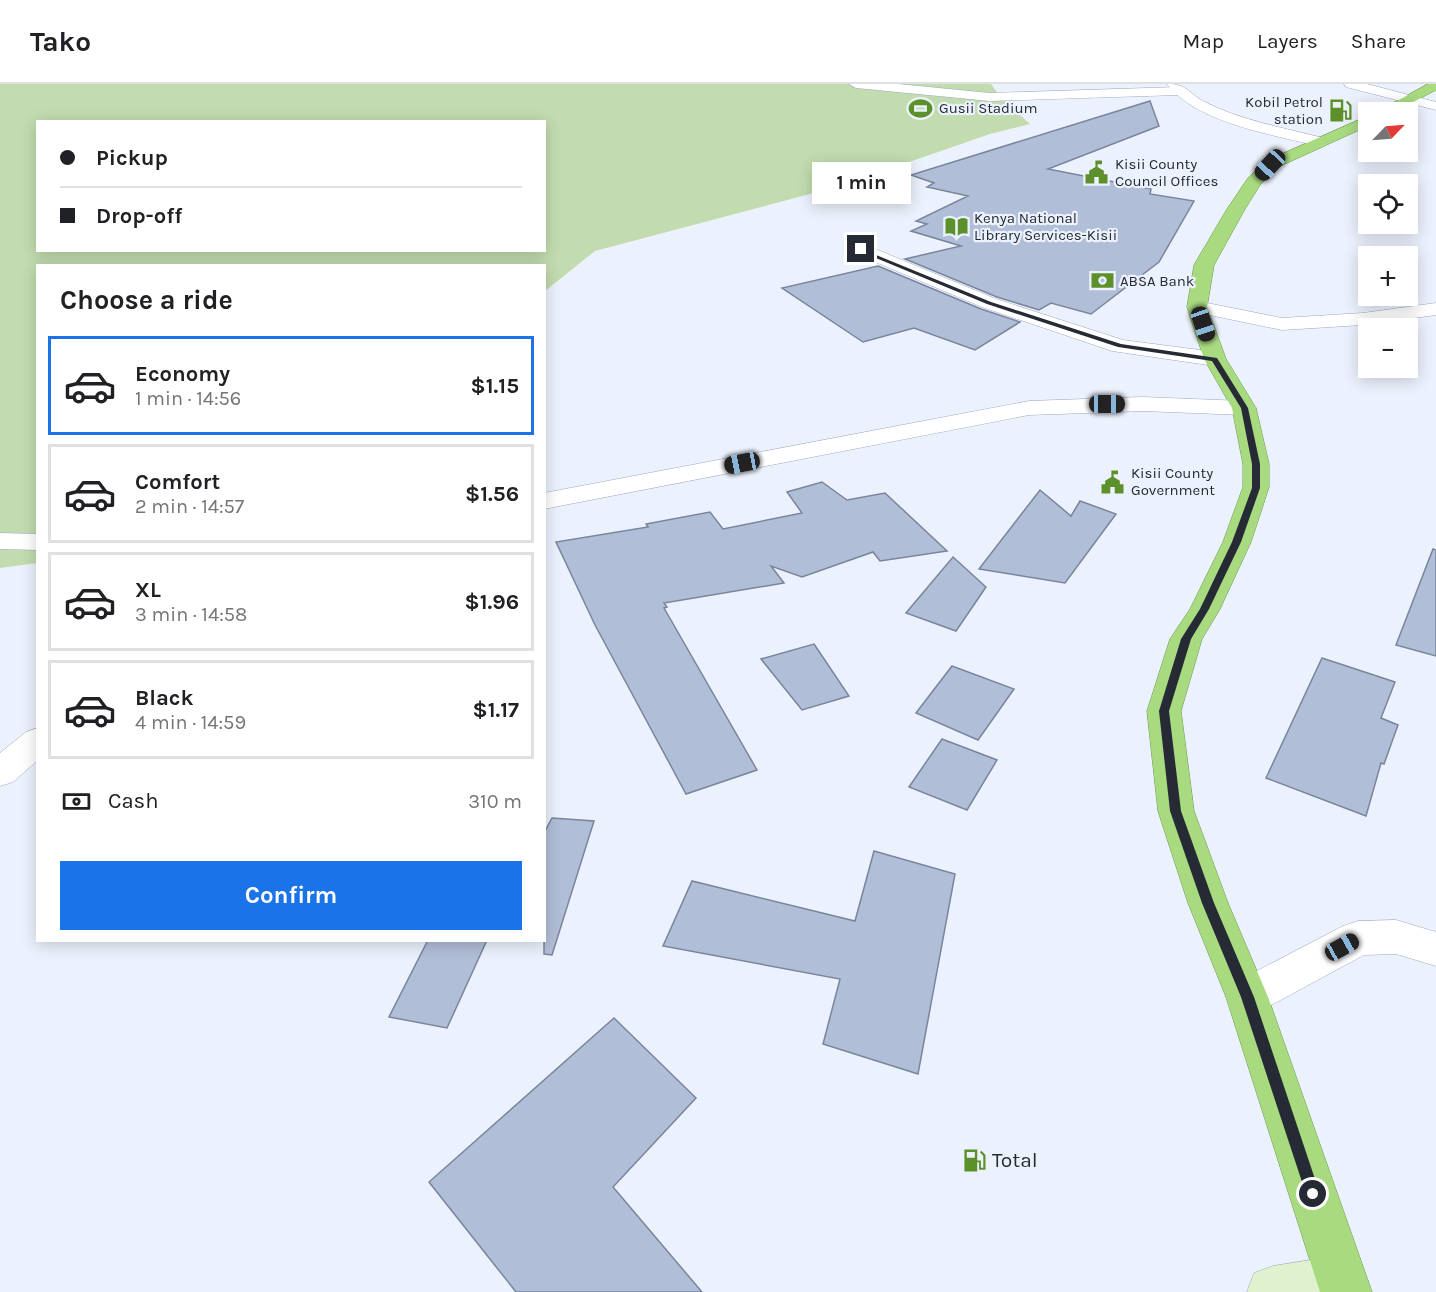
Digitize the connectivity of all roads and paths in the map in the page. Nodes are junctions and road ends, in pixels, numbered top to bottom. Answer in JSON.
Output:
{"nodes":[{"id":1,"x":856,"y":84,"type":"edge"},
{"id":2,"x":1351,"y":84,"type":"edge"},
{"id":3,"x":1436,"y":85,"type":"edge"},
{"id":4,"x":1176,"y":88,"type":"edge"},
{"id":5,"x":1393,"y":102,"type":"edge"},
{"id":6,"x":1405,"y":102,"type":"edge"},
{"id":7,"x":1418,"y":106,"type":"edge"},
{"id":8,"x":1436,"y":106,"type":"edge"},
{"id":9,"x":1418,"y":112,"type":"edge"},
{"id":10,"x":1436,"y":116,"type":"edge"},
{"id":11,"x":1358,"y":125,"type":"edge"},
{"id":12,"x":1322,"y":142,"type":"junction"},
{"id":13,"x":861,"y":249,"type":"dead end"},
{"id":14,"x":1197,"y":307,"type":"junction"},
{"id":15,"x":1436,"y":309,"type":"edge"},
{"id":16,"x":1215,"y":359,"type":"junction"},
{"id":17,"x":1244,"y":408,"type":"junction"},
{"id":18,"x":546,"y":501,"type":"edge"},
{"id":19,"x":0,"y":541,"type":"edge"},
{"id":20,"x":36,"y":542,"type":"edge"},
{"id":21,"x":36,"y":742,"type":"edge"},
{"id":22,"x":0,"y":773,"type":"edge"},
{"id":23,"x":1436,"y":949,"type":"edge"},
{"id":24,"x":1247,"y":997,"type":"junction"},
{"id":25,"x":1344,"y":1286,"type":"edge"},
{"id":26,"x":1273,"y":1292,"type":"edge"}],
"edges":[{"from":1,"to":4,"type":"street"},
{"from":2,"to":5,"type":"street"},
{"from":3,"to":6,"type":"highway"},
{"from":4,"to":12,"type":"street"},
{"from":7,"to":8,"type":"street"},
{"from":9,"to":10,"type":"street"},
{"from":11,"to":12,"type":"highway"},
{"from":12,"to":14,"type":"highway"},
{"from":13,"to":16,"type":"street"},
{"from":14,"to":15,"type":"street"},
{"from":14,"to":16,"type":"highway"},
{"from":16,"to":17,"type":"highway"},
{"from":17,"to":18,"type":"street"},
{"from":17,"to":24,"type":"highway"},
{"from":19,"to":20,"type":"street"},
{"from":21,"to":22,"type":"street"},
{"from":23,"to":24,"type":"street"},
{"from":24,"to":25,"type":"highway"},
{"from":25,"to":26,"type":"main road"}]}
